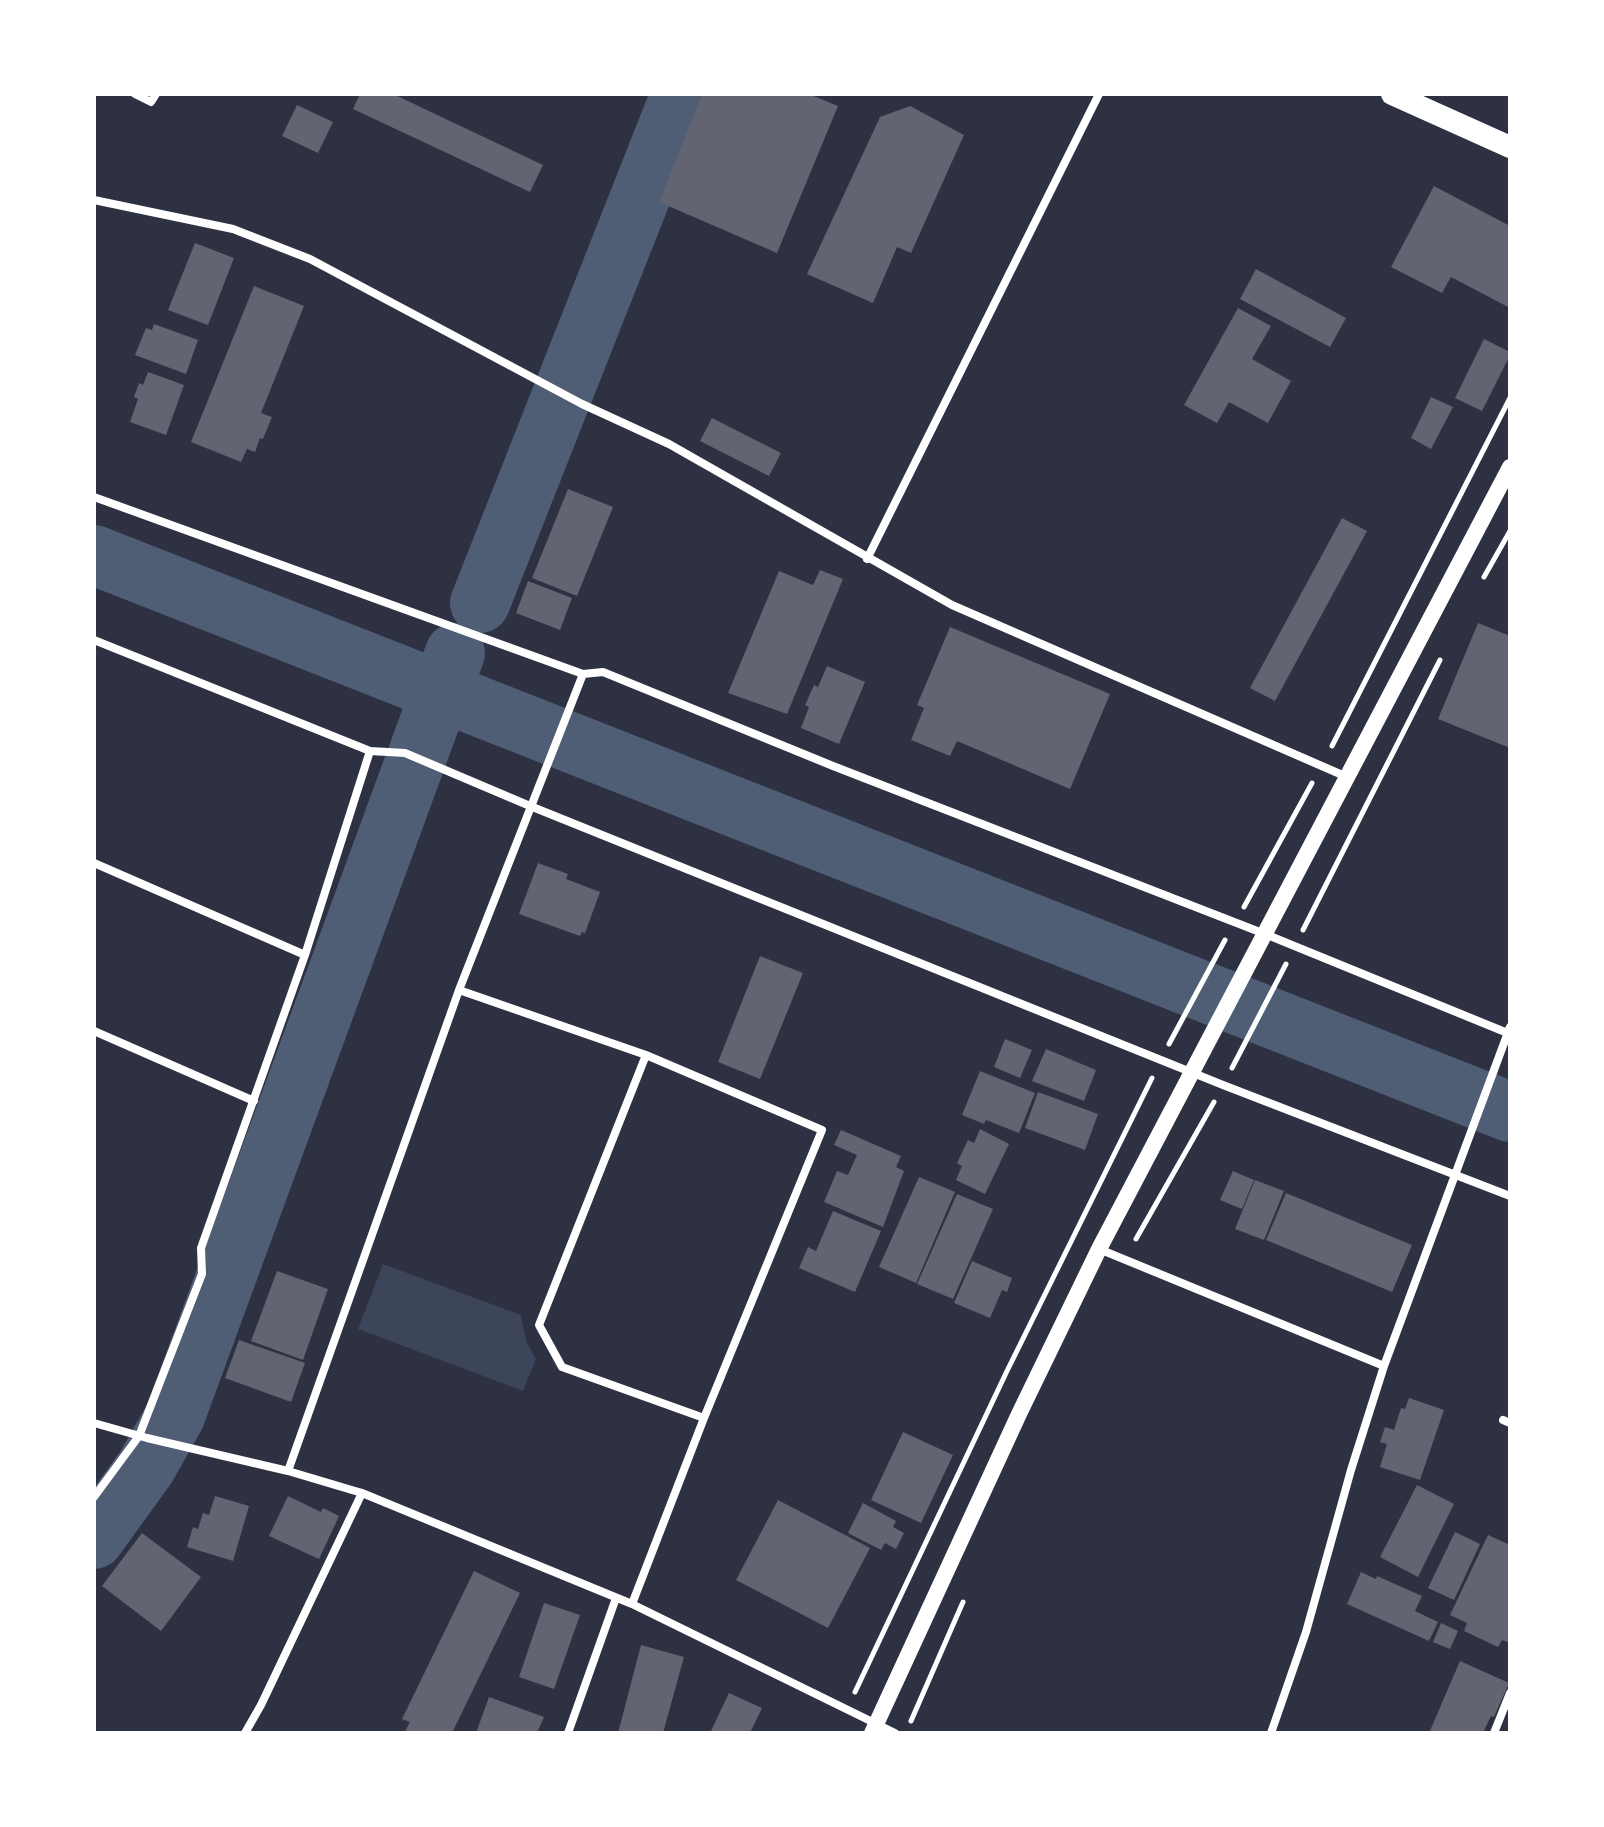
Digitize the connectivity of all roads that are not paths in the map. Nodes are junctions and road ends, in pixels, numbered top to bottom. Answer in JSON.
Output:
{"nodes":[{"id":1,"x":135,"y":94,"type":"edge"},
{"id":2,"x":156,"y":94,"type":"edge"},
{"id":3,"x":1099,"y":94,"type":"edge"},
{"id":4,"x":1392,"y":94,"type":"edge"},
{"id":5,"x":1510,"y":147,"type":"edge"},
{"id":6,"x":94,"y":200,"type":"edge"},
{"id":7,"x":1510,"y":467,"type":"edge"},
{"id":8,"x":94,"y":497,"type":"edge"},
{"id":9,"x":867,"y":559,"type":"junction"},
{"id":10,"x":94,"y":640,"type":"edge"},
{"id":11,"x":583,"y":674,"type":"junction"},
{"id":12,"x":370,"y":751,"type":"junction"},
{"id":13,"x":1347,"y":777,"type":"junction"},
{"id":14,"x":530,"y":806,"type":"junction"},
{"id":15,"x":94,"y":863,"type":"edge"},
{"id":16,"x":1265,"y":934,"type":"junction"},
{"id":17,"x":305,"y":955,"type":"junction"},
{"id":18,"x":459,"y":990,"type":"junction"},
{"id":19,"x":94,"y":1031,"type":"edge"},
{"id":20,"x":1509,"y":1031,"type":"edge"},
{"id":21,"x":646,"y":1055,"type":"junction"},
{"id":22,"x":1193,"y":1071,"type":"junction"},
{"id":23,"x":254,"y":1101,"type":"junction"},
{"id":24,"x":1455,"y":1175,"type":"junction"},
{"id":25,"x":1510,"y":1196,"type":"edge"},
{"id":26,"x":1099,"y":1249,"type":"junction"},
{"id":27,"x":1384,"y":1366,"type":"junction"},
{"id":28,"x":704,"y":1418,"type":"junction"},
{"id":29,"x":94,"y":1423,"type":"edge"},
{"id":30,"x":143,"y":1437,"type":"junction"},
{"id":31,"x":288,"y":1471,"type":"junction"},
{"id":32,"x":362,"y":1493,"type":"junction"},
{"id":33,"x":94,"y":1497,"type":"edge"},
{"id":34,"x":616,"y":1598,"type":"junction"},
{"id":35,"x":632,"y":1604,"type":"junction"},
{"id":36,"x":1510,"y":1693,"type":"edge"},
{"id":37,"x":874,"y":1728,"type":"edge"},
{"id":38,"x":245,"y":1733,"type":"edge"},
{"id":39,"x":568,"y":1733,"type":"edge"},
{"id":40,"x":895,"y":1733,"type":"edge"},
{"id":41,"x":1271,"y":1733,"type":"edge"},
{"id":42,"x":1494,"y":1733,"type":"edge"}],
"edges":[{"from":1,"to":2,"type":"street"},
{"from":3,"to":9,"type":"street"},
{"from":4,"to":5,"type":"highway"},
{"from":6,"to":9,"type":"street"},
{"from":7,"to":13,"type":"main road"},
{"from":8,"to":11,"type":"street"},
{"from":9,"to":13,"type":"street"},
{"from":10,"to":12,"type":"street"},
{"from":11,"to":14,"type":"street"},
{"from":11,"to":16,"type":"street"},
{"from":12,"to":14,"type":"street"},
{"from":12,"to":17,"type":"street"},
{"from":13,"to":16,"type":"main road"},
{"from":14,"to":18,"type":"street"},
{"from":14,"to":22,"type":"street"},
{"from":15,"to":17,"type":"street"},
{"from":16,"to":20,"type":"street"},
{"from":16,"to":22,"type":"main road"},
{"from":17,"to":23,"type":"street"},
{"from":18,"to":21,"type":"street"},
{"from":18,"to":31,"type":"street"},
{"from":19,"to":23,"type":"street"},
{"from":20,"to":24,"type":"street"},
{"from":21,"to":28,"type":"street"},
{"from":21,"to":28,"type":"street"},
{"from":22,"to":24,"type":"street"},
{"from":22,"to":26,"type":"main road"},
{"from":23,"to":30,"type":"street"},
{"from":24,"to":25,"type":"street"},
{"from":24,"to":27,"type":"street"},
{"from":26,"to":27,"type":"street"},
{"from":26,"to":37,"type":"main road"},
{"from":27,"to":41,"type":"street"},
{"from":28,"to":35,"type":"street"},
{"from":29,"to":30,"type":"street"},
{"from":30,"to":31,"type":"street"},
{"from":30,"to":33,"type":"street"},
{"from":31,"to":32,"type":"street"},
{"from":32,"to":34,"type":"street"},
{"from":32,"to":38,"type":"street"},
{"from":34,"to":35,"type":"street"},
{"from":34,"to":39,"type":"street"},
{"from":35,"to":37,"type":"street"},
{"from":36,"to":42,"type":"street"},
{"from":37,"to":40,"type":"street"}]}
